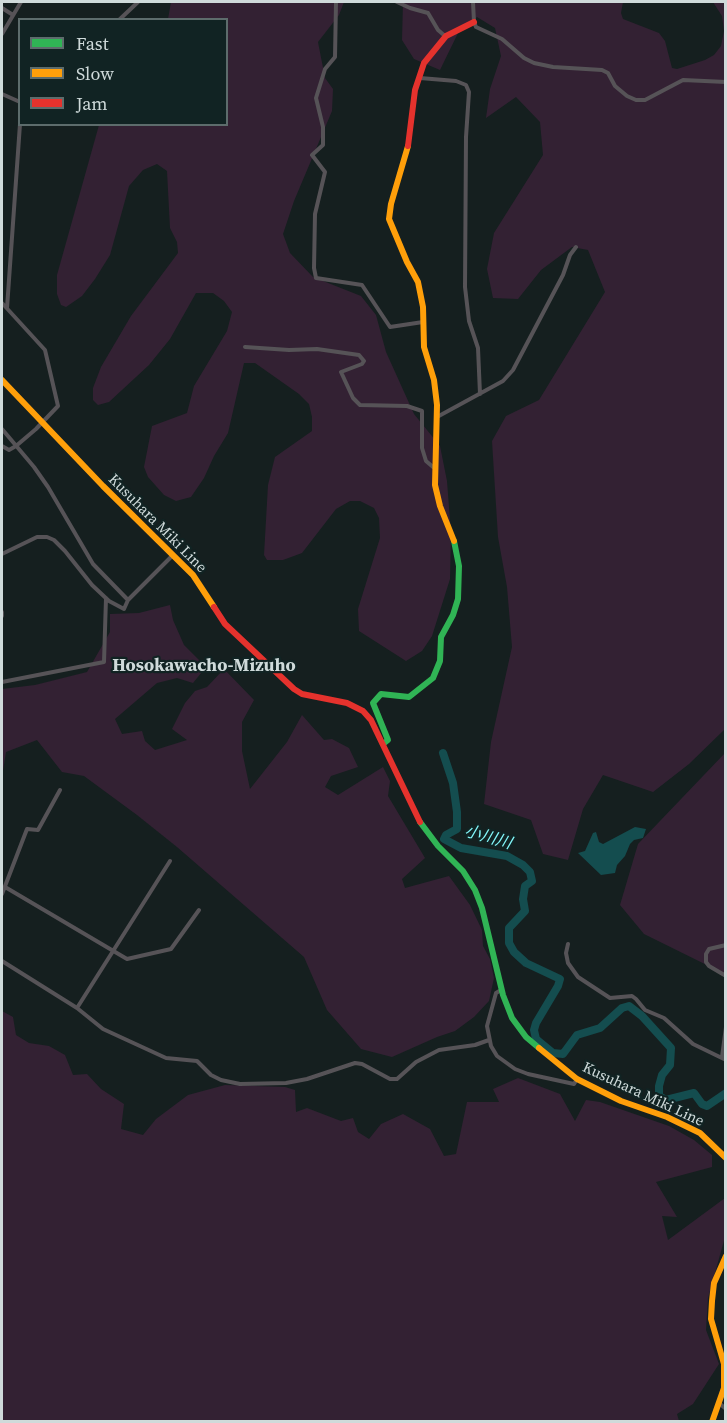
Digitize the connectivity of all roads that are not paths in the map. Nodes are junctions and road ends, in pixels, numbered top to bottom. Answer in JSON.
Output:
{"nodes":[{"id":1,"x":21,"y":2,"type":"edge"},
{"id":2,"x":138,"y":2,"type":"edge"},
{"id":3,"x":336,"y":2,"type":"edge"},
{"id":4,"x":397,"y":2,"type":"edge"},
{"id":5,"x":473,"y":2,"type":"edge"},
{"id":6,"x":2,"y":8,"type":"edge"},
{"id":7,"x":13,"y":15,"type":"junction"},
{"id":8,"x":121,"y":18,"type":"edge"},
{"id":9,"x":474,"y":22,"type":"junction"},
{"id":10,"x":2,"y":34,"type":"edge"},
{"id":11,"x":446,"y":36,"type":"junction"},
{"id":12,"x":420,"y":78,"type":"junction"},
{"id":13,"x":726,"y":82,"type":"edge"},
{"id":14,"x":2,"y":94,"type":"edge"},
{"id":15,"x":18,"y":101,"type":"edge"},
{"id":16,"x":20,"y":126,"type":"edge"},
{"id":17,"x":576,"y":247,"type":"dead end"},
{"id":18,"x":2,"y":303,"type":"edge"},
{"id":19,"x":7,"y":309,"type":"junction"},
{"id":20,"x":423,"y":321,"type":"junction"},
{"id":21,"x":245,"y":347,"type":"dead end"},
{"id":22,"x":2,"y":380,"type":"edge"},
{"id":23,"x":480,"y":394,"type":"junction"},
{"id":24,"x":437,"y":417,"type":"junction"},
{"id":25,"x":42,"y":423,"type":"junction"},
{"id":26,"x":2,"y":429,"type":"edge"},
{"id":27,"x":2,"y":446,"type":"edge"},
{"id":28,"x":16,"y":446,"type":"junction"},
{"id":29,"x":434,"y":467,"type":"junction"},
{"id":30,"x":2,"y":554,"type":"edge"},
{"id":31,"x":174,"y":555,"type":"junction"},
{"id":32,"x":106,"y":597,"type":"junction"},
{"id":33,"x":128,"y":600,"type":"junction"},
{"id":34,"x":2,"y":682,"type":"edge"},
{"id":35,"x":383,"y":744,"type":"junction"},
{"id":36,"x":60,"y":790,"type":"dead end"},
{"id":37,"x":170,"y":861,"type":"dead end"},
{"id":38,"x":5,"y":888,"type":"junction"},
{"id":39,"x":2,"y":894,"type":"edge"},
{"id":40,"x":199,"y":910,"type":"dead end"},
{"id":41,"x":568,"y":944,"type":"dead end"},
{"id":42,"x":726,"y":945,"type":"edge"},
{"id":43,"x":113,"y":951,"type":"junction"},
{"id":44,"x":2,"y":961,"type":"edge"},
{"id":45,"x":726,"y":976,"type":"edge"},
{"id":46,"x":501,"y":990,"type":"junction"},
{"id":47,"x":76,"y":1008,"type":"junction"},
{"id":48,"x":726,"y":1026,"type":"edge"},
{"id":49,"x":489,"y":1040,"type":"junction"},
{"id":50,"x":724,"y":1058,"type":"edge"},
{"id":51,"x":577,"y":1079,"type":"junction"},
{"id":52,"x":726,"y":1158,"type":"edge"},
{"id":53,"x":726,"y":1256,"type":"edge"},
{"id":54,"x":722,"y":1402,"type":"edge"},
{"id":55,"x":726,"y":1409,"type":"edge"},
{"id":56,"x":712,"y":1422,"type":"edge"}],
"edges":[{"from":1,"to":7,"type":"street"},
{"from":2,"to":8,"type":"street"},
{"from":3,"to":20,"type":"street"},
{"from":4,"to":11,"type":"street"},
{"from":5,"to":9,"type":"street"},
{"from":6,"to":7,"type":"street"},
{"from":7,"to":10,"type":"street"},
{"from":9,"to":11,"type":"main road"},
{"from":9,"to":13,"type":"street"},
{"from":11,"to":12,"type":"main road"},
{"from":12,"to":20,"type":"main road"},
{"from":12,"to":23,"type":"street"},
{"from":14,"to":15,"type":"street"},
{"from":16,"to":19,"type":"street"},
{"from":17,"to":23,"type":"street"},
{"from":18,"to":19,"type":"street"},
{"from":19,"to":25,"type":"street"},
{"from":20,"to":24,"type":"main road"},
{"from":21,"to":29,"type":"street"},
{"from":22,"to":25,"type":"main road","name":"Kusuhara Miki Line"},
{"from":23,"to":24,"type":"street"},
{"from":24,"to":29,"type":"main road"},
{"from":25,"to":28,"type":"street"},
{"from":25,"to":31,"type":"main road","name":"Kusuhara Miki Line"},
{"from":26,"to":28,"type":"street"},
{"from":27,"to":28,"type":"street"},
{"from":28,"to":33,"type":"street"},
{"from":29,"to":35,"type":"main road"},
{"from":30,"to":32,"type":"street"},
{"from":31,"to":33,"type":"street"},
{"from":31,"to":35,"type":"main road","name":"Kusuhara Miki Line"},
{"from":32,"to":33,"type":"street"},
{"from":32,"to":34,"type":"street"},
{"from":35,"to":46,"type":"main road","name":"Kusuhara Miki Line"},
{"from":36,"to":38,"type":"street"},
{"from":37,"to":43,"type":"street"},
{"from":38,"to":39,"type":"street"},
{"from":38,"to":43,"type":"street"},
{"from":40,"to":43,"type":"street"},
{"from":41,"to":50,"type":"street"},
{"from":42,"to":45,"type":"street"},
{"from":43,"to":47,"type":"street"},
{"from":44,"to":47,"type":"street"},
{"from":46,"to":49,"type":"street"},
{"from":46,"to":51,"type":"main road","name":"Kusuhara Miki Line"},
{"from":47,"to":49,"type":"street"},
{"from":48,"to":50,"type":"street"},
{"from":49,"to":51,"type":"street"},
{"from":51,"to":52,"type":"main road","name":"Kusuhara Miki Line"},
{"from":53,"to":54,"type":"main road"},
{"from":54,"to":55,"type":"street"},
{"from":54,"to":56,"type":"main road"}]}
